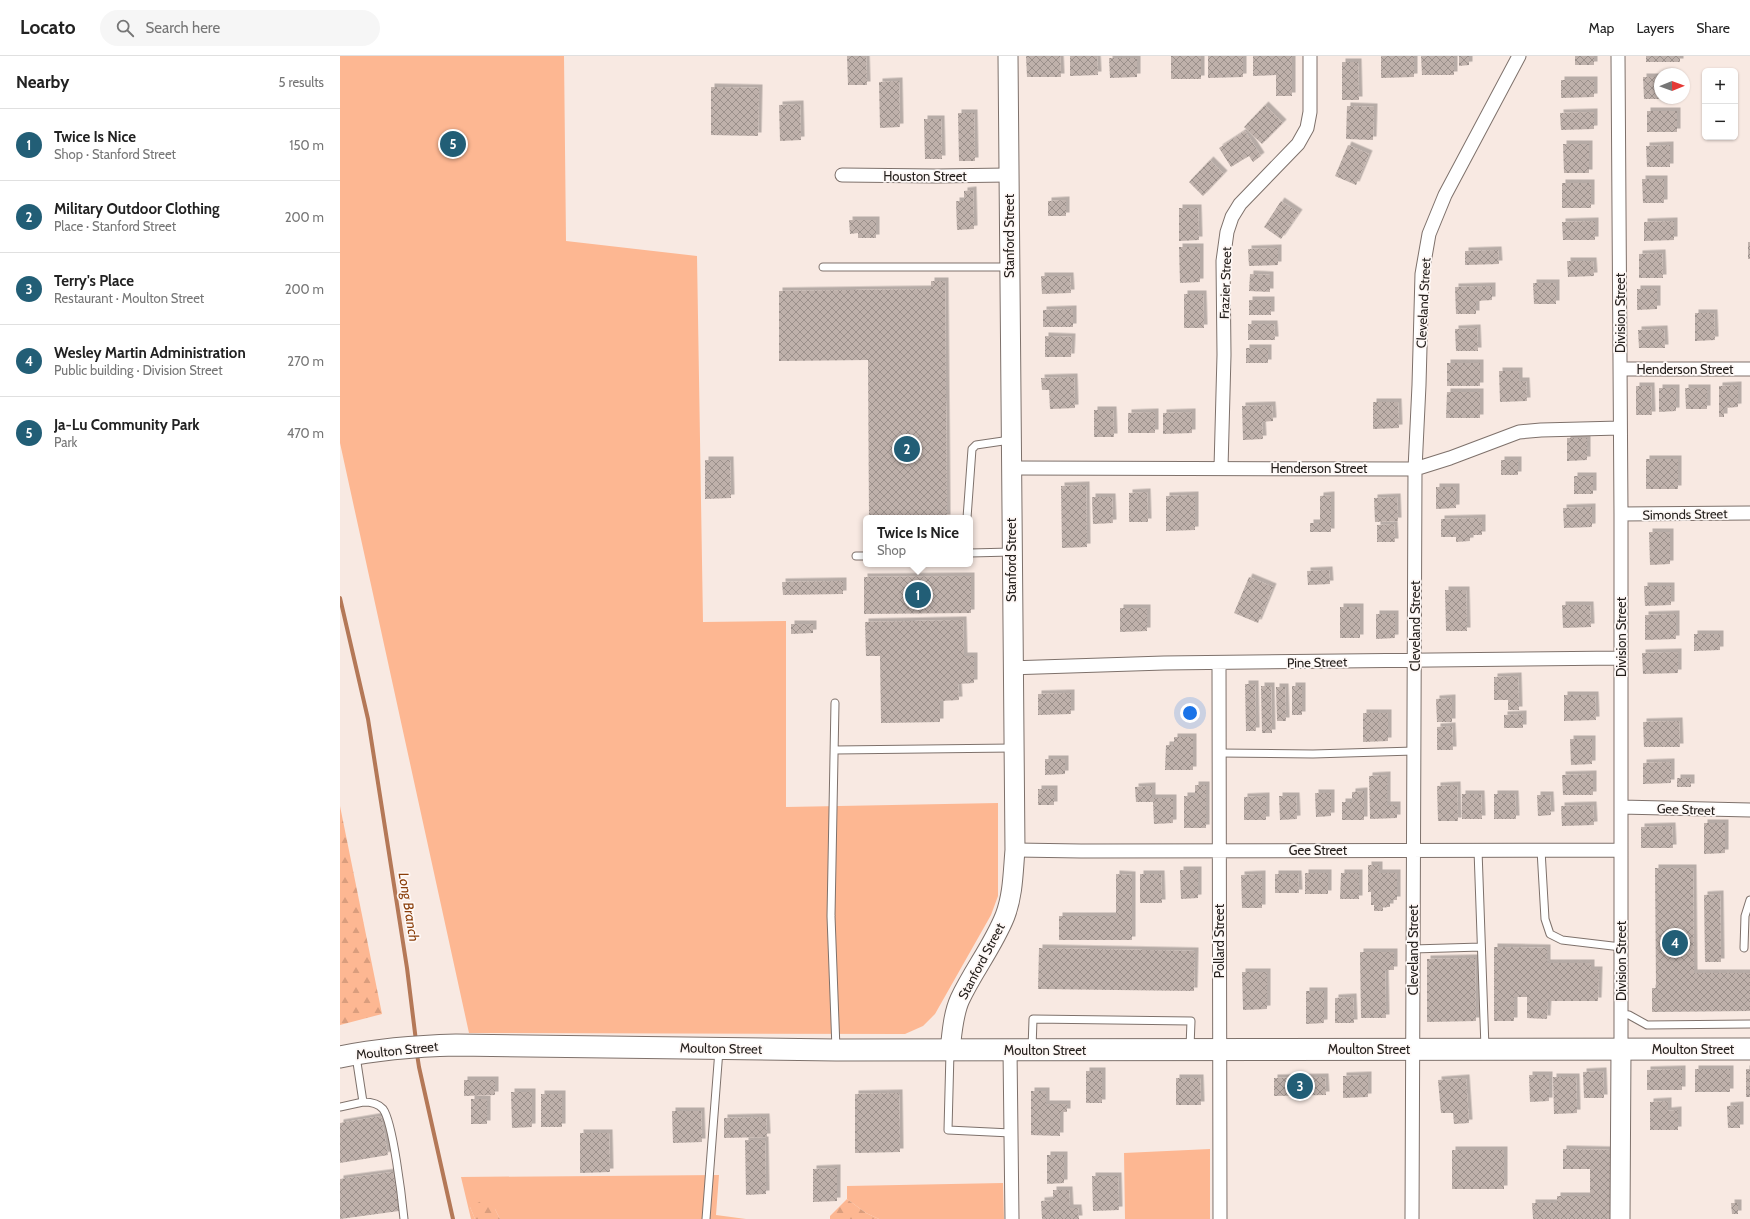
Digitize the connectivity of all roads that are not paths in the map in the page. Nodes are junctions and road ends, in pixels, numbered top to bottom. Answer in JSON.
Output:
{"nodes":[{"id":1,"x":1008,"y":56,"type":"edge"},
{"id":2,"x":1310,"y":56,"type":"edge"},
{"id":3,"x":1519,"y":56,"type":"edge"},
{"id":4,"x":1618,"y":56,"type":"edge"},
{"id":5,"x":842,"y":175,"type":"dead end"},
{"id":6,"x":1008,"y":175,"type":"junction"},
{"id":7,"x":823,"y":267,"type":"dead end"},
{"id":8,"x":1009,"y":267,"type":"junction"},
{"id":9,"x":1620,"y":369,"type":"junction"},
{"id":10,"x":1750,"y":369,"type":"edge"},
{"id":11,"x":1620,"y":428,"type":"junction"},
{"id":12,"x":1010,"y":440,"type":"junction"},
{"id":13,"x":1010,"y":468,"type":"junction"},
{"id":14,"x":1221,"y":468,"type":"junction"},
{"id":15,"x":1415,"y":469,"type":"junction"},
{"id":16,"x":1750,"y":513,"type":"edge"},
{"id":17,"x":1621,"y":514,"type":"junction"},
{"id":18,"x":967,"y":515,"type":"edge"},
{"id":19,"x":1011,"y":552,"type":"junction"},
{"id":20,"x":973,"y":553,"type":"edge"},
{"id":21,"x":856,"y":556,"type":"dead end"},
{"id":22,"x":863,"y":556,"type":"edge"},
{"id":23,"x":1621,"y":658,"type":"junction"},
{"id":24,"x":1414,"y":660,"type":"junction"},
{"id":25,"x":1219,"y":663,"type":"junction"},
{"id":26,"x":1012,"y":668,"type":"junction"},
{"id":27,"x":836,"y":703,"type":"dead end"},
{"id":28,"x":1013,"y":748,"type":"junction"},
{"id":29,"x":835,"y":750,"type":"junction"},
{"id":30,"x":1414,"y":751,"type":"junction"},
{"id":31,"x":1219,"y":753,"type":"junction"},
{"id":32,"x":1621,"y":807,"type":"junction"},
{"id":33,"x":1750,"y":810,"type":"edge"},
{"id":34,"x":1014,"y":850,"type":"junction"},
{"id":35,"x":1219,"y":850,"type":"junction"},
{"id":36,"x":1412,"y":850,"type":"junction"},
{"id":37,"x":1478,"y":850,"type":"junction"},
{"id":38,"x":1541,"y":850,"type":"junction"},
{"id":39,"x":1621,"y":850,"type":"junction"},
{"id":40,"x":1750,"y":900,"type":"edge"},
{"id":41,"x":1481,"y":947,"type":"junction"},
{"id":42,"x":1621,"y":948,"type":"junction"},
{"id":43,"x":1744,"y":948,"type":"dead end"},
{"id":44,"x":1413,"y":949,"type":"junction"},
{"id":45,"x":1621,"y":1014,"type":"junction"},
{"id":46,"x":1750,"y":1024,"type":"edge"},
{"id":47,"x":720,"y":1048,"type":"junction"},
{"id":48,"x":1413,"y":1049,"type":"junction"},
{"id":49,"x":1485,"y":1049,"type":"junction"},
{"id":50,"x":1621,"y":1049,"type":"junction"},
{"id":51,"x":1750,"y":1049,"type":"edge"},
{"id":52,"x":836,"y":1050,"type":"junction"},
{"id":53,"x":950,"y":1050,"type":"junction"},
{"id":54,"x":1010,"y":1050,"type":"junction"},
{"id":55,"x":1032,"y":1050,"type":"junction"},
{"id":56,"x":1190,"y":1050,"type":"junction"},
{"id":57,"x":1219,"y":1050,"type":"junction"},
{"id":58,"x":353,"y":1054,"type":"edge"},
{"id":59,"x":363,"y":1102,"type":"junction"},
{"id":60,"x":340,"y":1106,"type":"edge"},
{"id":61,"x":1010,"y":1132,"type":"junction"},
{"id":62,"x":404,"y":1219,"type":"edge"},
{"id":63,"x":706,"y":1219,"type":"edge"},
{"id":64,"x":1012,"y":1219,"type":"edge"},
{"id":65,"x":1220,"y":1219,"type":"edge"},
{"id":66,"x":1412,"y":1219,"type":"edge"},
{"id":67,"x":1620,"y":1219,"type":"edge"}],
"edges":[{"from":1,"to":6,"type":"street","name":"Stanford Street"},
{"from":2,"to":14,"type":"street","name":"Frazier Street"},
{"from":3,"to":15,"type":"street","name":"Cleveland Street"},
{"from":4,"to":9,"type":"street","name":"Division Street"},
{"from":5,"to":6,"type":"street","name":"Houston Street"},
{"from":6,"to":8,"type":"street","name":"Stanford Street"},
{"from":7,"to":8,"type":"lane"},
{"from":8,"to":12,"type":"street","name":"Stanford Street"},
{"from":9,"to":10,"type":"street","name":"Henderson Street"},
{"from":9,"to":11,"type":"street","name":"Division Street"},
{"from":11,"to":15,"type":"street","name":"Henderson Street"},
{"from":11,"to":17,"type":"street","name":"Division Street"},
{"from":12,"to":13,"type":"street","name":"Stanford Street"},
{"from":12,"to":18,"type":"lane"},
{"from":13,"to":14,"type":"street","name":"Henderson Street"},
{"from":13,"to":19,"type":"street","name":"Stanford Street"},
{"from":14,"to":15,"type":"street","name":"Henderson Street"},
{"from":15,"to":24,"type":"street","name":"Cleveland Street"},
{"from":16,"to":17,"type":"street","name":"Simonds Street"},
{"from":17,"to":23,"type":"street","name":"Division Street"},
{"from":19,"to":20,"type":"lane"},
{"from":19,"to":26,"type":"street","name":"Stanford Street"},
{"from":21,"to":22,"type":"lane"},
{"from":23,"to":24,"type":"street","name":"Pine Street"},
{"from":23,"to":32,"type":"street","name":"Division Street"},
{"from":24,"to":25,"type":"street","name":"Pine Street"},
{"from":24,"to":30,"type":"street","name":"Cleveland Street"},
{"from":25,"to":26,"type":"street","name":"Pine Street"},
{"from":25,"to":31,"type":"street","name":"Pollard Street"},
{"from":26,"to":28,"type":"street","name":"Stanford Street"},
{"from":27,"to":29,"type":"lane"},
{"from":28,"to":29,"type":"lane"},
{"from":28,"to":34,"type":"street","name":"Stanford Street"},
{"from":29,"to":52,"type":"lane"},
{"from":30,"to":31,"type":"lane"},
{"from":30,"to":36,"type":"street","name":"Cleveland Street"},
{"from":31,"to":35,"type":"street","name":"Pollard Street"},
{"from":32,"to":33,"type":"street","name":"Gee Street"},
{"from":32,"to":39,"type":"street","name":"Division Street"},
{"from":34,"to":35,"type":"street","name":"Gee Street"},
{"from":34,"to":53,"type":"street","name":"Stanford Street"},
{"from":35,"to":36,"type":"street","name":"Gee Street"},
{"from":35,"to":57,"type":"street","name":"Pollard Street"},
{"from":36,"to":37,"type":"street","name":"Gee Street"},
{"from":36,"to":44,"type":"street","name":"Cleveland Street"},
{"from":37,"to":38,"type":"street","name":"Gee Street"},
{"from":37,"to":41,"type":"lane"},
{"from":38,"to":39,"type":"street","name":"Gee Street"},
{"from":38,"to":42,"type":"lane"},
{"from":39,"to":42,"type":"street","name":"Division Street"},
{"from":40,"to":43,"type":"lane"},
{"from":41,"to":44,"type":"lane"},
{"from":41,"to":49,"type":"lane"},
{"from":42,"to":45,"type":"street","name":"Division Street"},
{"from":44,"to":48,"type":"street","name":"Cleveland Street"},
{"from":45,"to":46,"type":"lane"},
{"from":45,"to":50,"type":"street","name":"Division Street"},
{"from":47,"to":52,"type":"main road","name":"Moulton Street"},
{"from":47,"to":58,"type":"main road","name":"Moulton Street"},
{"from":47,"to":63,"type":"lane"},
{"from":48,"to":49,"type":"main road","name":"Moulton Street"},
{"from":48,"to":57,"type":"main road","name":"Moulton Street"},
{"from":48,"to":66,"type":"street","name":"Cleveland Street"},
{"from":49,"to":50,"type":"main road","name":"Moulton Street"},
{"from":50,"to":51,"type":"main road","name":"Moulton Street"},
{"from":50,"to":67,"type":"street","name":"Division Street"},
{"from":52,"to":53,"type":"main road","name":"Moulton Street"},
{"from":53,"to":54,"type":"main road","name":"Moulton Street"},
{"from":53,"to":61,"type":"lane"},
{"from":54,"to":55,"type":"main road","name":"Moulton Street"},
{"from":54,"to":61,"type":"street"},
{"from":55,"to":56,"type":"main road","name":"Moulton Street"},
{"from":55,"to":56,"type":"lane"},
{"from":56,"to":57,"type":"main road","name":"Moulton Street"},
{"from":57,"to":65,"type":"street","name":"Pollard Street"},
{"from":58,"to":59,"type":"lane"},
{"from":59,"to":60,"type":"lane"},
{"from":59,"to":62,"type":"lane"},
{"from":61,"to":64,"type":"street"}]}
